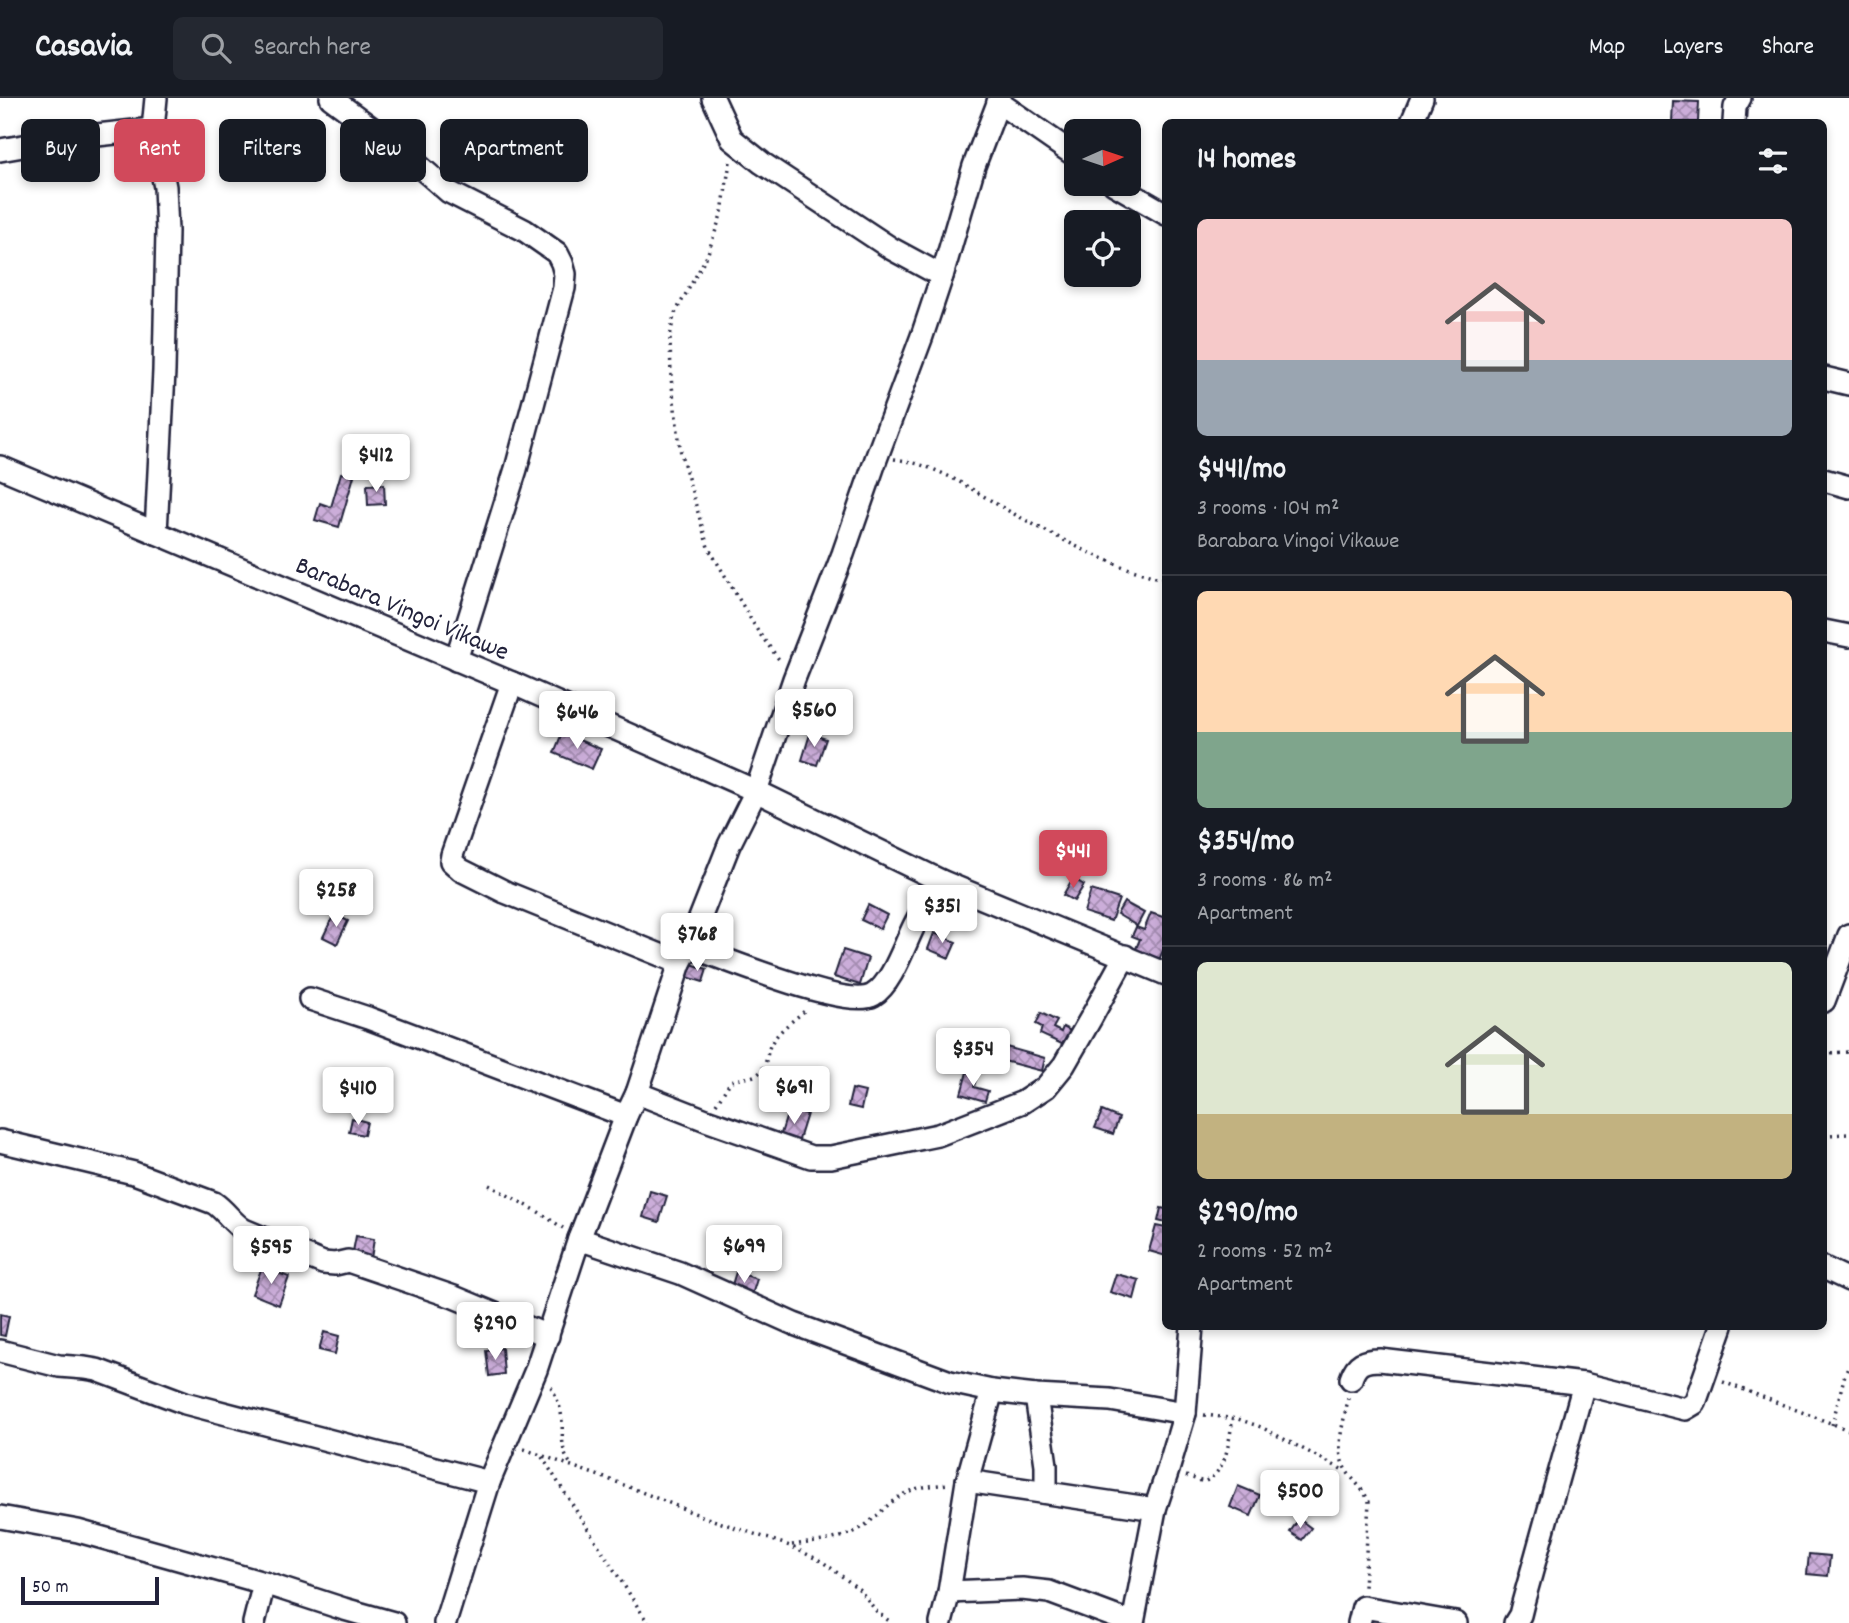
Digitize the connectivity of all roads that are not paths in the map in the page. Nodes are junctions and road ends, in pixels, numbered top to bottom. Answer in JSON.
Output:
{"nodes":[{"id":1,"x":156,"y":98,"type":"edge"},
{"id":2,"x":331,"y":98,"type":"edge"},
{"id":3,"x":713,"y":98,"type":"edge"},
{"id":4,"x":1422,"y":98,"type":"edge"},
{"id":5,"x":1740,"y":98,"type":"edge"},
{"id":6,"x":999,"y":100,"type":"edge"},
{"id":7,"x":154,"y":119,"type":"edge"},
{"id":8,"x":1413,"y":119,"type":"edge"},
{"id":9,"x":1734,"y":119,"type":"edge"},
{"id":10,"x":114,"y":133,"type":"edge"},
{"id":11,"x":1064,"y":147,"type":"edge"},
{"id":12,"x":0,"y":150,"type":"edge"},
{"id":13,"x":164,"y":182,"type":"edge"},
{"id":14,"x":1135,"y":196,"type":"edge"},
{"id":15,"x":1162,"y":212,"type":"edge"},
{"id":16,"x":942,"y":276,"type":"junction"},
{"id":17,"x":1827,"y":378,"type":"edge"},
{"id":18,"x":1849,"y":384,"type":"edge"},
{"id":19,"x":0,"y":467,"type":"edge"},
{"id":20,"x":1827,"y":481,"type":"edge"},
{"id":21,"x":1849,"y":487,"type":"edge"},
{"id":22,"x":156,"y":533,"type":"junction"},
{"id":23,"x":1827,"y":632,"type":"edge"},
{"id":24,"x":1849,"y":636,"type":"edge"},
{"id":25,"x":456,"y":660,"type":"junction"},
{"id":26,"x":512,"y":683,"type":"junction"},
{"id":27,"x":756,"y":791,"type":"junction"},
{"id":28,"x":941,"y":881,"type":"junction"},
{"id":29,"x":1849,"y":935,"type":"edge"},
{"id":30,"x":685,"y":955,"type":"junction"},
{"id":31,"x":1125,"y":956,"type":"junction"},
{"id":32,"x":1162,"y":972,"type":"edge"},
{"id":33,"x":1827,"y":993,"type":"edge"},
{"id":34,"x":310,"y":999,"type":"dead end"},
{"id":35,"x":637,"y":1093,"type":"junction"},
{"id":36,"x":626,"y":1116,"type":"junction"},
{"id":37,"x":0,"y":1141,"type":"edge"},
{"id":38,"x":579,"y":1239,"type":"junction"},
{"id":39,"x":1827,"y":1269,"type":"edge"},
{"id":40,"x":1849,"y":1280,"type":"edge"},
{"id":41,"x":1192,"y":1330,"type":"edge"},
{"id":42,"x":1720,"y":1330,"type":"edge"},
{"id":43,"x":548,"y":1336,"type":"junction"},
{"id":44,"x":0,"y":1351,"type":"edge"},
{"id":45,"x":1351,"y":1379,"type":"road end"},
{"id":46,"x":1584,"y":1384,"type":"junction"},
{"id":47,"x":992,"y":1391,"type":"junction"},
{"id":48,"x":1036,"y":1396,"type":"junction"},
{"id":49,"x":1185,"y":1413,"type":"junction"},
{"id":50,"x":967,"y":1481,"type":"junction"},
{"id":51,"x":489,"y":1482,"type":"junction"},
{"id":52,"x":1046,"y":1492,"type":"junction"},
{"id":53,"x":1155,"y":1509,"type":"junction"},
{"id":54,"x":0,"y":1517,"type":"edge"},
{"id":55,"x":264,"y":1583,"type":"junction"},
{"id":56,"x":949,"y":1592,"type":"junction"},
{"id":57,"x":1361,"y":1615,"type":"edge"},
{"id":58,"x":448,"y":1621,"type":"edge"},
{"id":59,"x":254,"y":1623,"type":"edge"},
{"id":60,"x":394,"y":1623,"type":"edge"},
{"id":61,"x":941,"y":1623,"type":"edge"},
{"id":62,"x":1133,"y":1623,"type":"edge"},
{"id":63,"x":1456,"y":1623,"type":"edge"},
{"id":64,"x":1515,"y":1623,"type":"edge"}],
"edges":[{"from":1,"to":7,"type":"street"},
{"from":2,"to":25,"type":"street"},
{"from":3,"to":16,"type":"street"},
{"from":4,"to":8,"type":"street"},
{"from":5,"to":9,"type":"street"},
{"from":6,"to":11,"type":"street"},
{"from":6,"to":16,"type":"street"},
{"from":10,"to":12,"type":"street"},
{"from":13,"to":22,"type":"street"},
{"from":14,"to":15,"type":"street"},
{"from":16,"to":27,"type":"street"},
{"from":17,"to":18,"type":"street"},
{"from":19,"to":22,"type":"street","name":"Barabara Vingoi Vikawe"},
{"from":20,"to":21,"type":"street"},
{"from":22,"to":25,"type":"street","name":"Barabara Vingoi Vikawe"},
{"from":23,"to":24,"type":"street"},
{"from":25,"to":26,"type":"street","name":"Barabara Vingoi Vikawe"},
{"from":26,"to":27,"type":"street","name":"Barabara Vingoi Vikawe"},
{"from":26,"to":30,"type":"street"},
{"from":27,"to":28,"type":"street","name":"Barabara Vingoi Vikawe"},
{"from":27,"to":30,"type":"street"},
{"from":28,"to":30,"type":"street"},
{"from":28,"to":31,"type":"street","name":"Barabara Vingoi Vikawe"},
{"from":29,"to":33,"type":"street"},
{"from":30,"to":35,"type":"street"},
{"from":31,"to":32,"type":"street","name":"Barabara Vingoi Vikawe"},
{"from":31,"to":35,"type":"street"},
{"from":34,"to":36,"type":"street"},
{"from":35,"to":36,"type":"street"},
{"from":36,"to":38,"type":"street"},
{"from":37,"to":43,"type":"street"},
{"from":38,"to":43,"type":"street"},
{"from":38,"to":47,"type":"street"},
{"from":39,"to":40,"type":"street"},
{"from":41,"to":49,"type":"street"},
{"from":42,"to":46,"type":"street"},
{"from":43,"to":51,"type":"street"},
{"from":44,"to":51,"type":"street"},
{"from":45,"to":46,"type":"street"},
{"from":46,"to":64,"type":"street"},
{"from":47,"to":48,"type":"street"},
{"from":47,"to":50,"type":"street"},
{"from":48,"to":49,"type":"street"},
{"from":48,"to":52,"type":"street"},
{"from":49,"to":53,"type":"street"},
{"from":50,"to":52,"type":"street"},
{"from":50,"to":56,"type":"street"},
{"from":51,"to":58,"type":"street"},
{"from":52,"to":53,"type":"street"},
{"from":53,"to":62,"type":"street"},
{"from":54,"to":55,"type":"street"},
{"from":55,"to":59,"type":"street"},
{"from":55,"to":60,"type":"street"},
{"from":56,"to":61,"type":"street"},
{"from":56,"to":62,"type":"street"},
{"from":57,"to":63,"type":"street"}]}
